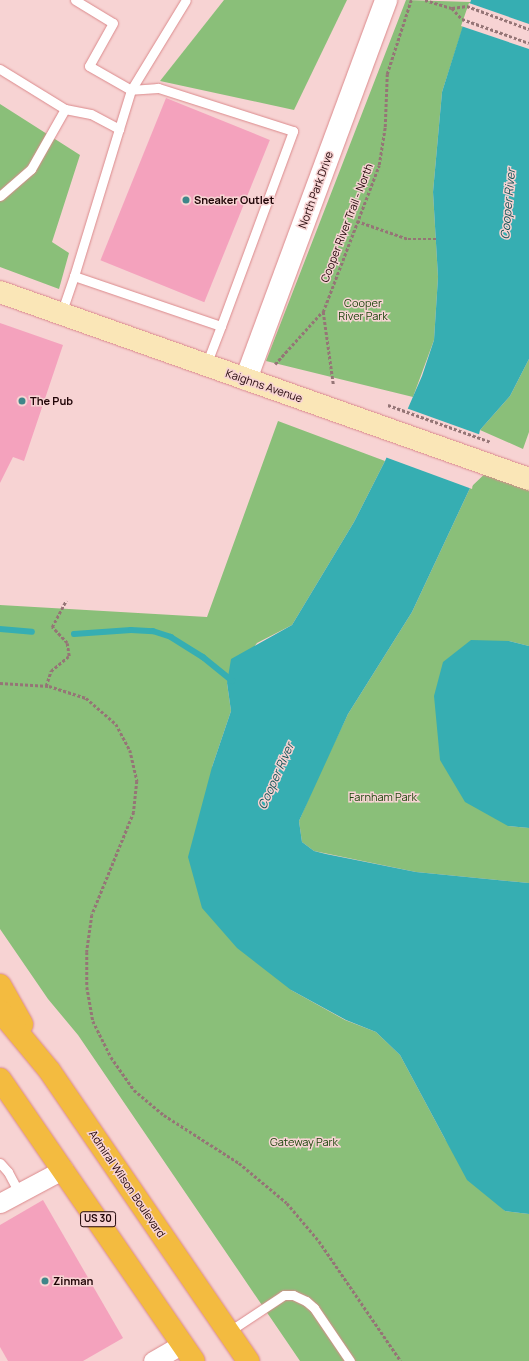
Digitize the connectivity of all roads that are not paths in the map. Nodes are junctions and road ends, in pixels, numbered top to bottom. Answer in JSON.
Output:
{"nodes":[{"id":1,"x":75,"y":0,"type":"edge"},
{"id":2,"x":186,"y":0,"type":"edge"},
{"id":3,"x":386,"y":0,"type":"edge"},
{"id":4,"x":0,"y":69,"type":"edge"},
{"id":5,"x":131,"y":90,"type":"junction"},
{"id":6,"x":65,"y":109,"type":"junction"},
{"id":7,"x":119,"y":129,"type":"junction"},
{"id":8,"x":0,"y":196,"type":"edge"},
{"id":9,"x":74,"y":276,"type":"junction"},
{"id":10,"x":0,"y":292,"type":"edge"},
{"id":11,"x":61,"y":314,"type":"junction"},
{"id":12,"x":221,"y":326,"type":"junction"},
{"id":13,"x":206,"y":365,"type":"junction"},
{"id":14,"x":246,"y":379,"type":"junction"},
{"id":15,"x":529,"y":479,"type":"edge"},
{"id":16,"x":0,"y":985,"type":"edge"},
{"id":17,"x":0,"y":1011,"type":"edge"},
{"id":18,"x":49,"y":1070,"type":"junction"},
{"id":19,"x":0,"y":1079,"type":"edge"},
{"id":20,"x":0,"y":1163,"type":"edge"},
{"id":21,"x":64,"y":1169,"type":"junction"},
{"id":22,"x":19,"y":1193,"type":"junction"},
{"id":23,"x":0,"y":1203,"type":"edge"},
{"id":24,"x":228,"y":1332,"type":"junction"},
{"id":25,"x":189,"y":1353,"type":"edge"},
{"id":26,"x":153,"y":1361,"type":"edge"},
{"id":27,"x":248,"y":1361,"type":"edge"},
{"id":28,"x":350,"y":1361,"type":"edge"}],
"edges":[{"from":1,"to":5,"type":"lane"},
{"from":2,"to":5,"type":"lane"},
{"from":3,"to":14,"type":"street","name":"North Park Drive"},
{"from":4,"to":6,"type":"lane"},
{"from":5,"to":7,"type":"lane"},
{"from":5,"to":12,"type":"lane"},
{"from":6,"to":7,"type":"lane"},
{"from":6,"to":8,"type":"lane"},
{"from":7,"to":9,"type":"lane"},
{"from":9,"to":11,"type":"lane"},
{"from":9,"to":12,"type":"lane"},
{"from":10,"to":11,"type":"main road","name":"Kaighns Avenue"},
{"from":11,"to":13,"type":"main road","name":"Kaighns Avenue"},
{"from":12,"to":13,"type":"lane"},
{"from":13,"to":14,"type":"main road","name":"Kaighns Avenue"},
{"from":14,"to":15,"type":"main road","name":"Kaighns Avenue"},
{"from":16,"to":18,"type":"highway"},
{"from":17,"to":18,"type":"highway","name":"Admiral Wilson Boulevard"},
{"from":18,"to":24,"type":"highway","name":"Admiral Wilson Boulevard"},
{"from":19,"to":21,"type":"highway","number":"US 30"},
{"from":20,"to":22,"type":"lane"},
{"from":21,"to":22,"type":"street"},
{"from":21,"to":25,"type":"highway","number":"US 30"},
{"from":22,"to":23,"type":"street"},
{"from":24,"to":27,"type":"highway","name":"Admiral Wilson Boulevard"},
{"from":24,"to":28,"type":"lane"},
{"from":25,"to":26,"type":"street"}]}
